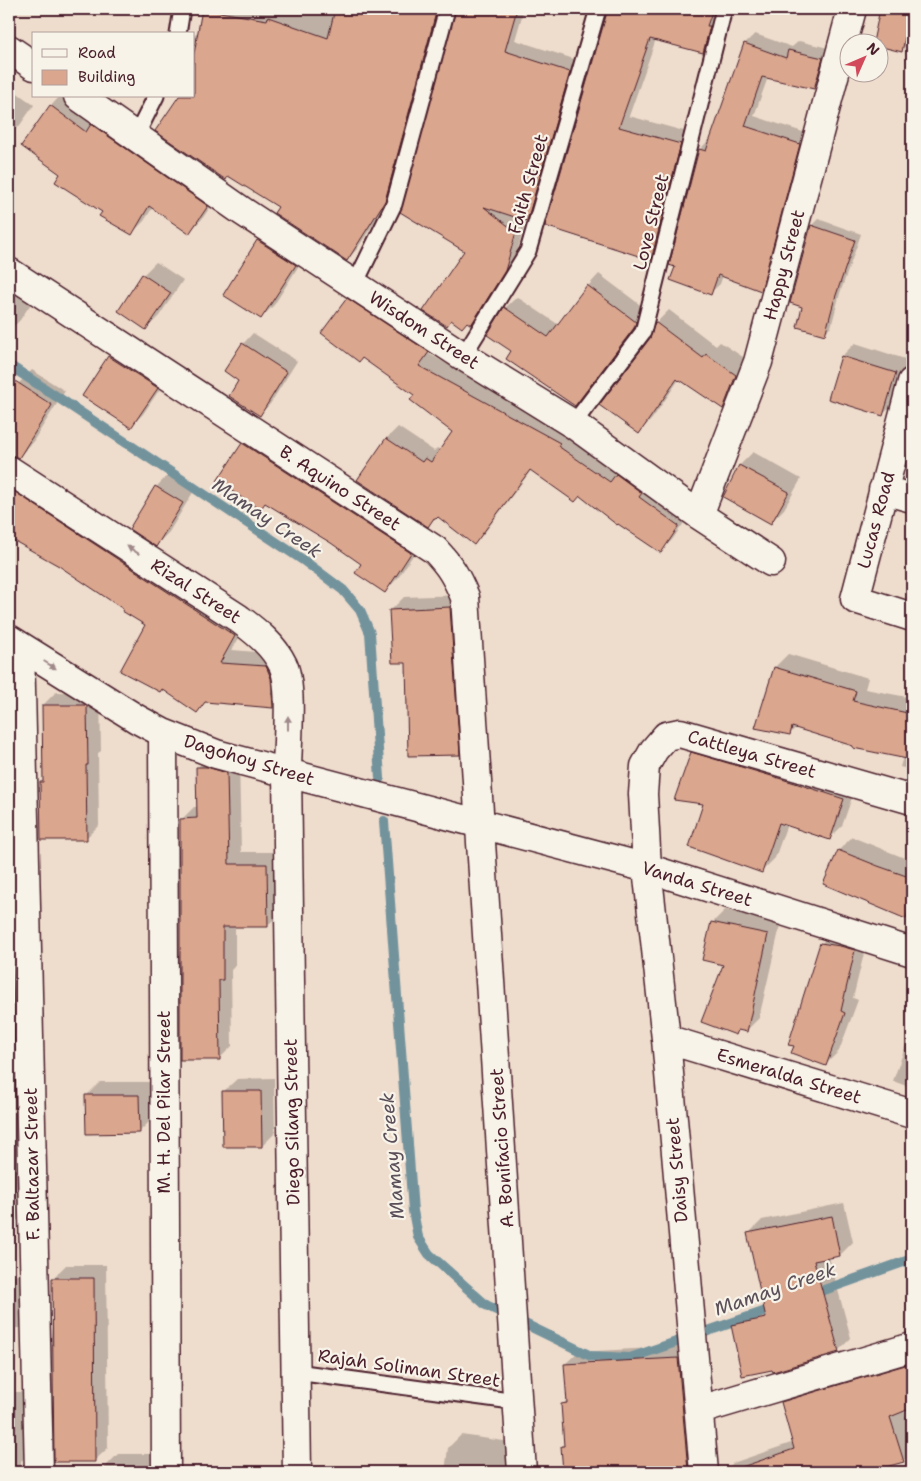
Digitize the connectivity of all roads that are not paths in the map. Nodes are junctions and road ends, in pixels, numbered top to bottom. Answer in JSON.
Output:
{"nodes":[{"id":1,"x":182,"y":9,"type":"edge"},
{"id":2,"x":447,"y":9,"type":"edge"},
{"id":3,"x":598,"y":9,"type":"edge"},
{"id":4,"x":724,"y":9,"type":"edge"},
{"id":5,"x":852,"y":9,"type":"edge"},
{"id":6,"x":178,"y":32,"type":"edge"},
{"id":7,"x":9,"y":49,"type":"edge"},
{"id":8,"x":32,"y":65,"type":"edge"},
{"id":9,"x":81,"y":98,"type":"edge"},
{"id":10,"x":155,"y":98,"type":"edge"},
{"id":11,"x":136,"y":136,"type":"junction"},
{"id":12,"x":9,"y":272,"type":"edge"},
{"id":13,"x":355,"y":284,"type":"junction"},
{"id":14,"x":463,"y":356,"type":"junction"},
{"id":15,"x":912,"y":382,"type":"edge"},
{"id":16,"x":573,"y":424,"type":"junction"},
{"id":17,"x":9,"y":470,"type":"edge"},
{"id":18,"x":883,"y":490,"type":"junction"},
{"id":19,"x":912,"y":498,"type":"edge"},
{"id":20,"x":699,"y":515,"type":"junction"},
{"id":21,"x":771,"y":562,"type":"dead end"},
{"id":22,"x":912,"y":617,"type":"edge"},
{"id":23,"x":15,"y":643,"type":"edge"},
{"id":24,"x":163,"y":733,"type":"junction"},
{"id":25,"x":287,"y":772,"type":"junction"},
{"id":26,"x":912,"y":800,"type":"edge"},
{"id":27,"x":480,"y":823,"type":"junction"},
{"id":28,"x":648,"y":868,"type":"junction"},
{"id":29,"x":912,"y":952,"type":"edge"},
{"id":30,"x":666,"y":1039,"type":"junction"},
{"id":31,"x":912,"y":1114,"type":"edge"},
{"id":32,"x":912,"y":1348,"type":"edge"},
{"id":33,"x":296,"y":1372,"type":"junction"},
{"id":34,"x":518,"y":1402,"type":"junction"},
{"id":35,"x":700,"y":1410,"type":"junction"},
{"id":36,"x":39,"y":1472,"type":"edge"},
{"id":37,"x":166,"y":1472,"type":"edge"},
{"id":38,"x":298,"y":1472,"type":"edge"},
{"id":39,"x":522,"y":1472,"type":"edge"},
{"id":40,"x":704,"y":1472,"type":"edge"}],
"edges":[{"from":1,"to":6,"type":"lane"},
{"from":2,"to":13,"type":"lane"},
{"from":3,"to":14,"type":"lane","name":"Faith Street"},
{"from":4,"to":16,"type":"lane","name":"Love Street"},
{"from":5,"to":20,"type":"street","name":"Happy Street"},
{"from":7,"to":8,"type":"street"},
{"from":9,"to":11,"type":"street","name":"Wisdom Street"},
{"from":10,"to":11,"type":"lane"},
{"from":11,"to":13,"type":"street","name":"Wisdom Street"},
{"from":12,"to":27,"type":"street","name":"B. Aquino Street"},
{"from":13,"to":14,"type":"street","name":"Wisdom Street"},
{"from":14,"to":16,"type":"street","name":"Wisdom Street"},
{"from":15,"to":18,"type":"street","name":"Lucas Road"},
{"from":16,"to":20,"type":"street","name":"Wisdom Street"},
{"from":25,"to":17,"type":"street","name":"Rizal Street","one_way":true},
{"from":18,"to":19,"type":"street"},
{"from":18,"to":22,"type":"street","name":"Lucas Road"},
{"from":20,"to":21,"type":"street","name":"Wisdom Street"},
{"from":23,"to":24,"type":"street","name":"Dagohoy Street","one_way":true},
{"from":23,"to":36,"type":"street","name":"F. Baltazar Street"},
{"from":24,"to":25,"type":"street","name":"Dagohoy Street"},
{"from":24,"to":37,"type":"street","name":"M. H. Del Pilar Street"},
{"from":25,"to":27,"type":"street","name":"Dagohoy Street"},
{"from":25,"to":33,"type":"street","name":"Diego Silang Street"},
{"from":26,"to":28,"type":"street","name":"Cattleya Street"},
{"from":27,"to":28,"type":"street","name":"Vanda Street"},
{"from":27,"to":34,"type":"street","name":"A. Bonifacio Street"},
{"from":28,"to":29,"type":"street","name":"Vanda Street"},
{"from":28,"to":30,"type":"street","name":"Daisy Street"},
{"from":30,"to":31,"type":"street","name":"Esmeralda Street"},
{"from":30,"to":35,"type":"street","name":"Daisy Street"},
{"from":32,"to":35,"type":"street"},
{"from":33,"to":34,"type":"lane","name":"Rajah Soliman Street"},
{"from":33,"to":38,"type":"street","name":"Diego Silang Street"},
{"from":34,"to":39,"type":"street","name":"A. Bonifacio Street"},
{"from":35,"to":40,"type":"street","name":"Daisy Street"}]}
